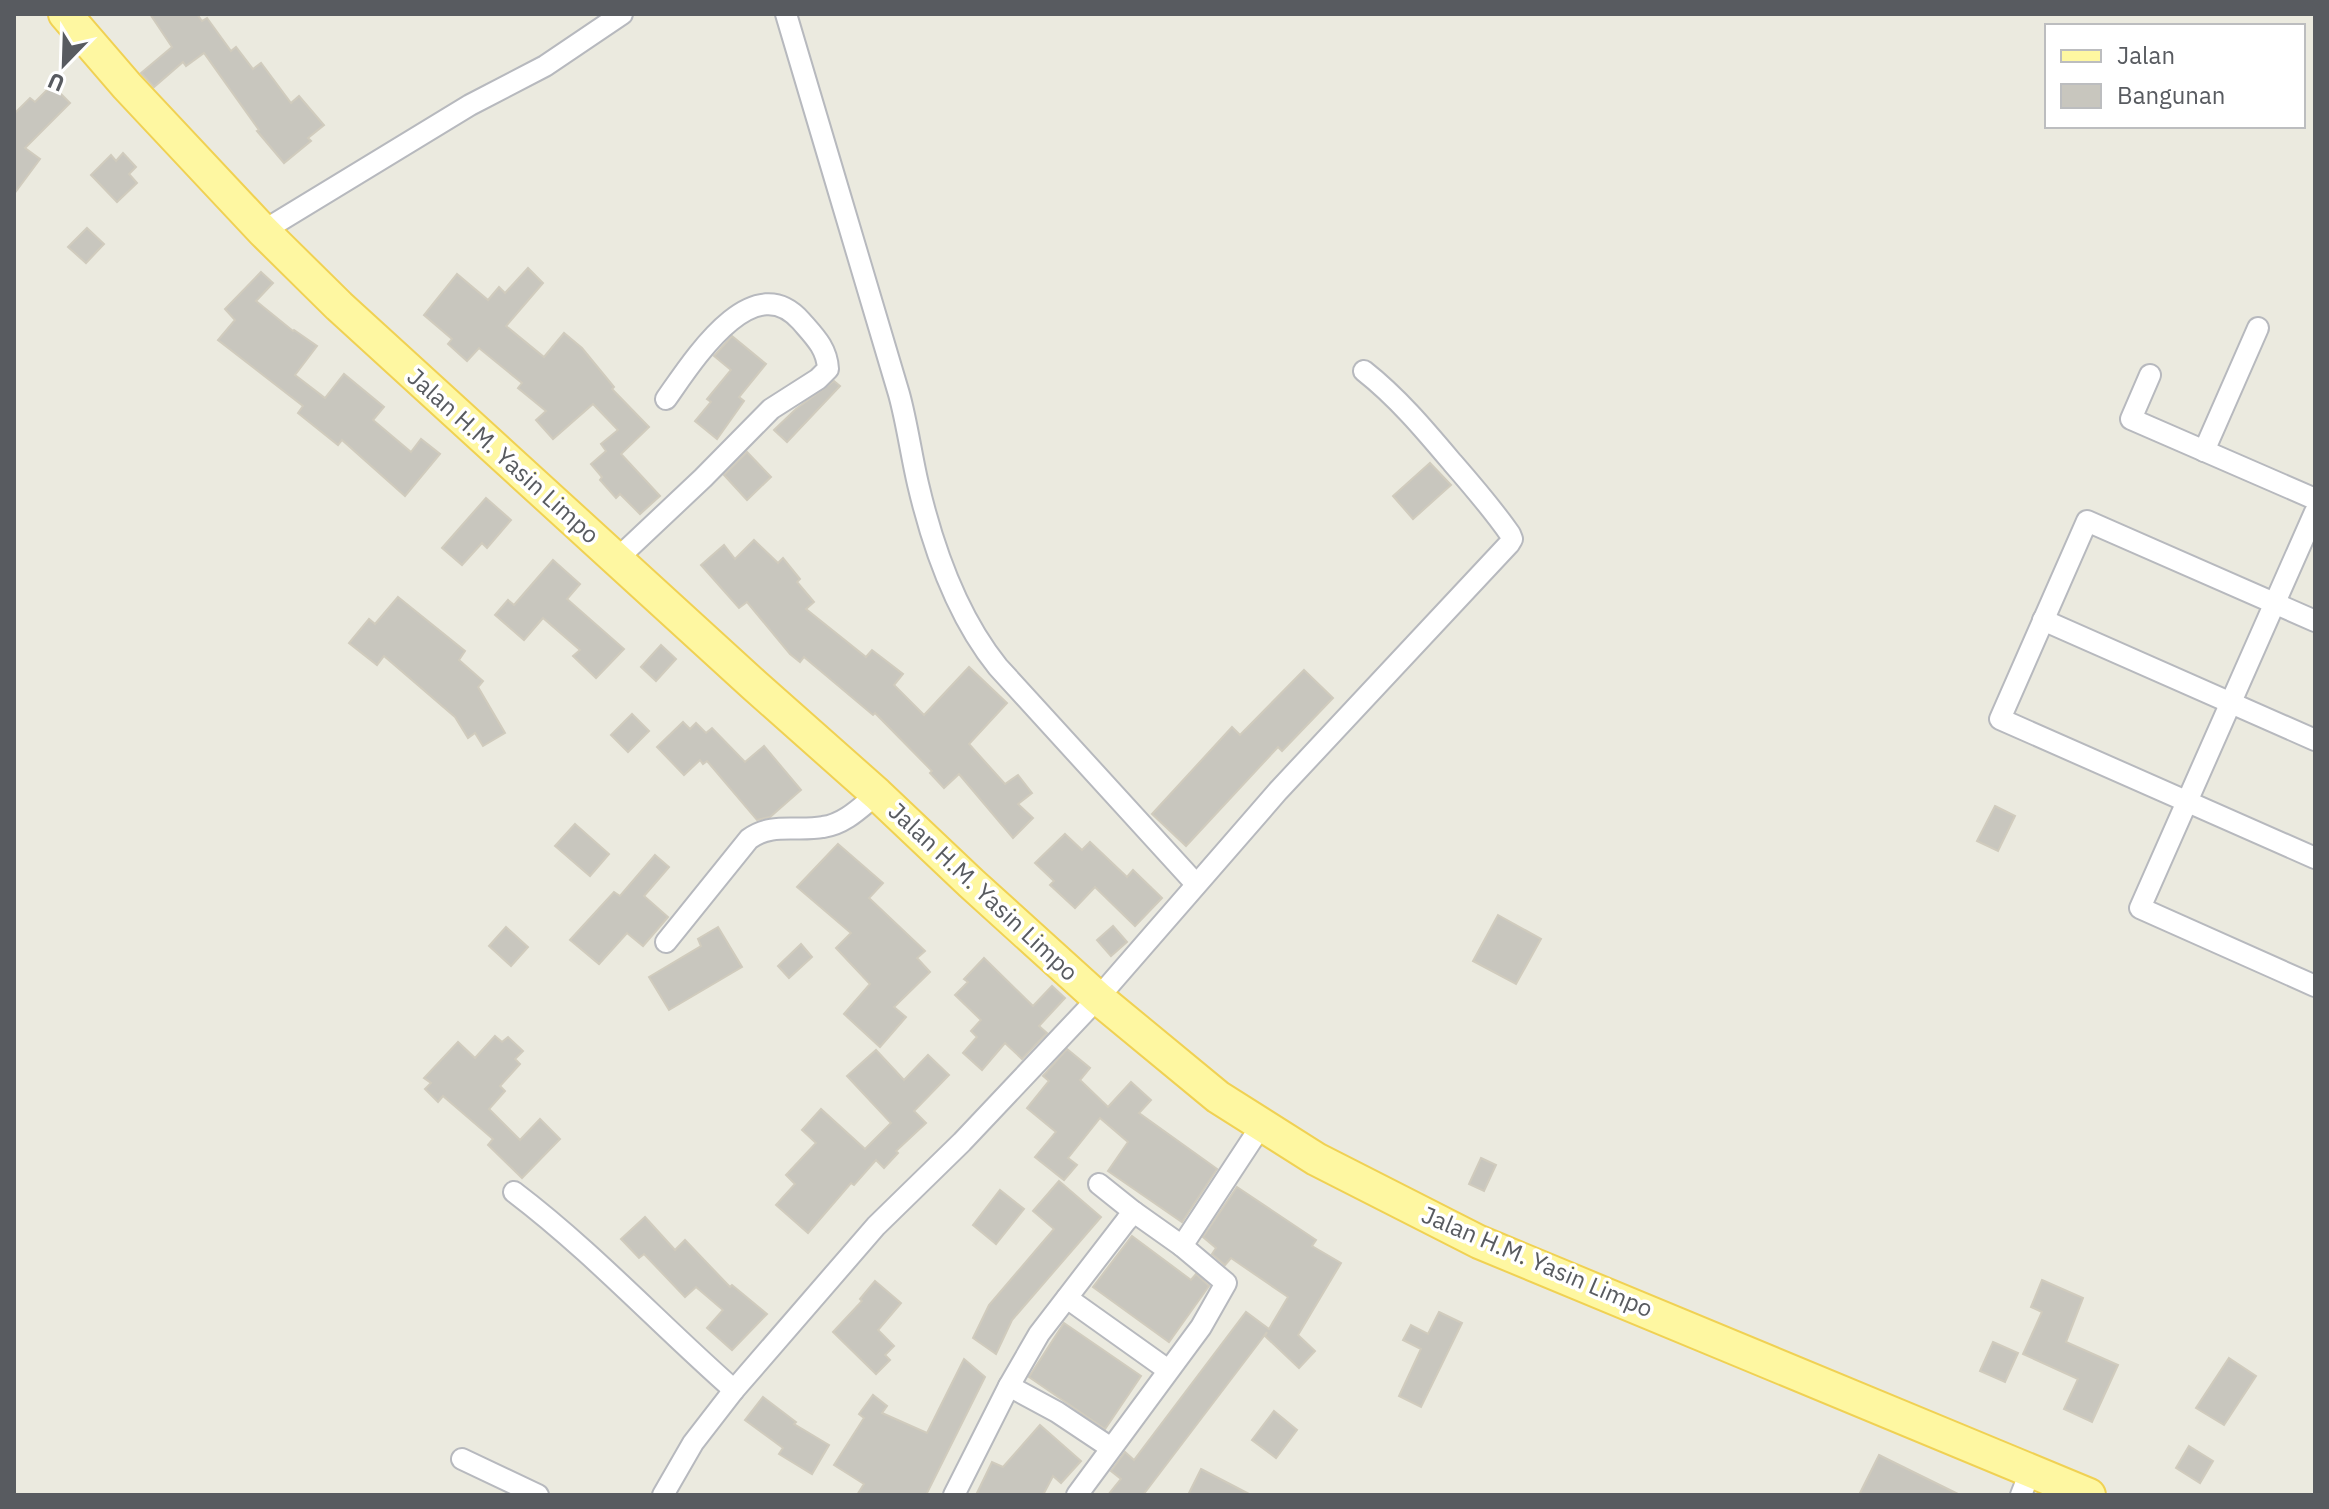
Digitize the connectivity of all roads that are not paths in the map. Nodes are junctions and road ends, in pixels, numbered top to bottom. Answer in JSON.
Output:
{"nodes":[{"id":1,"x":65,"y":14,"type":"edge"},
{"id":2,"x":622,"y":14,"type":"edge"},
{"id":3,"x":786,"y":14,"type":"edge"},
{"id":4,"x":263,"y":231,"type":"junction"},
{"id":5,"x":2258,"y":328,"type":"dead end"},
{"id":6,"x":1364,"y":371,"type":"dead end"},
{"id":7,"x":2150,"y":375,"type":"dead end"},
{"id":8,"x":666,"y":399,"type":"dead end"},
{"id":9,"x":2204,"y":451,"type":"junction"},
{"id":10,"x":2315,"y":499,"type":"edge"},
{"id":11,"x":2315,"y":512,"type":"edge"},
{"id":12,"x":617,"y":559,"type":"junction"},
{"id":13,"x":2274,"y":603,"type":"junction"},
{"id":14,"x":2043,"y":620,"type":"junction"},
{"id":15,"x":2315,"y":621,"type":"edge"},
{"id":16,"x":2231,"y":703,"type":"junction"},
{"id":17,"x":2315,"y":740,"type":"edge"},
{"id":18,"x":877,"y":794,"type":"junction"},
{"id":19,"x":2187,"y":801,"type":"junction"},
{"id":20,"x":2315,"y":858,"type":"edge"},
{"id":21,"x":1196,"y":884,"type":"junction"},
{"id":22,"x":666,"y":942,"type":"dead end"},
{"id":23,"x":2315,"y":986,"type":"edge"},
{"id":24,"x":1098,"y":998,"type":"junction"},
{"id":25,"x":1261,"y":1126,"type":"junction"},
{"id":26,"x":1099,"y":1184,"type":"dead end"},
{"id":27,"x":514,"y":1192,"type":"dead end"},
{"id":28,"x":1134,"y":1212,"type":"junction"},
{"id":29,"x":1182,"y":1246,"type":"junction"},
{"id":30,"x":1067,"y":1298,"type":"junction"},
{"id":31,"x":1168,"y":1370,"type":"junction"},
{"id":32,"x":1009,"y":1386,"type":"junction"},
{"id":33,"x":734,"y":1390,"type":"junction"},
{"id":34,"x":1111,"y":1448,"type":"junction"},
{"id":35,"x":462,"y":1459,"type":"dead end"},
{"id":36,"x":2025,"y":1484,"type":"edge"},
{"id":37,"x":538,"y":1495,"type":"edge"},
{"id":38,"x":663,"y":1495,"type":"edge"},
{"id":39,"x":954,"y":1495,"type":"edge"},
{"id":40,"x":1077,"y":1495,"type":"edge"},
{"id":41,"x":2089,"y":1495,"type":"edge"}],
"edges":[{"from":1,"to":4,"type":"main road","name":"Jalan H.M. Yasin Limpo"},
{"from":2,"to":4,"type":"street"},
{"from":3,"to":21,"type":"street"},
{"from":4,"to":12,"type":"main road","name":"Jalan H.M. Yasin Limpo"},
{"from":5,"to":9,"type":"street"},
{"from":6,"to":21,"type":"street"},
{"from":7,"to":9,"type":"street"},
{"from":8,"to":12,"type":"street"},
{"from":9,"to":10,"type":"street"},
{"from":11,"to":13,"type":"street"},
{"from":12,"to":18,"type":"main road","name":"Jalan H.M. Yasin Limpo"},
{"from":13,"to":14,"type":"street"},
{"from":13,"to":15,"type":"street"},
{"from":13,"to":16,"type":"street"},
{"from":14,"to":16,"type":"street"},
{"from":14,"to":19,"type":"street"},
{"from":16,"to":17,"type":"street"},
{"from":16,"to":19,"type":"street"},
{"from":18,"to":22,"type":"street"},
{"from":18,"to":24,"type":"main road","name":"Jalan H.M. Yasin Limpo"},
{"from":19,"to":20,"type":"street"},
{"from":19,"to":23,"type":"street"},
{"from":21,"to":24,"type":"street"},
{"from":24,"to":25,"type":"main road","name":"Jalan H.M. Yasin Limpo"},
{"from":24,"to":33,"type":"street"},
{"from":25,"to":29,"type":"street"},
{"from":25,"to":36,"type":"main road","name":"Jalan H.M. Yasin Limpo"},
{"from":26,"to":28,"type":"street"},
{"from":27,"to":33,"type":"street"},
{"from":28,"to":29,"type":"street"},
{"from":28,"to":30,"type":"street"},
{"from":29,"to":31,"type":"street"},
{"from":30,"to":31,"type":"street"},
{"from":30,"to":32,"type":"street"},
{"from":31,"to":34,"type":"street"},
{"from":32,"to":34,"type":"street"},
{"from":32,"to":39,"type":"street"},
{"from":33,"to":38,"type":"street"},
{"from":34,"to":40,"type":"street"},
{"from":35,"to":37,"type":"street"},
{"from":36,"to":41,"type":"main road","name":"Jalan H.M. Yasin Limpo"}]}
